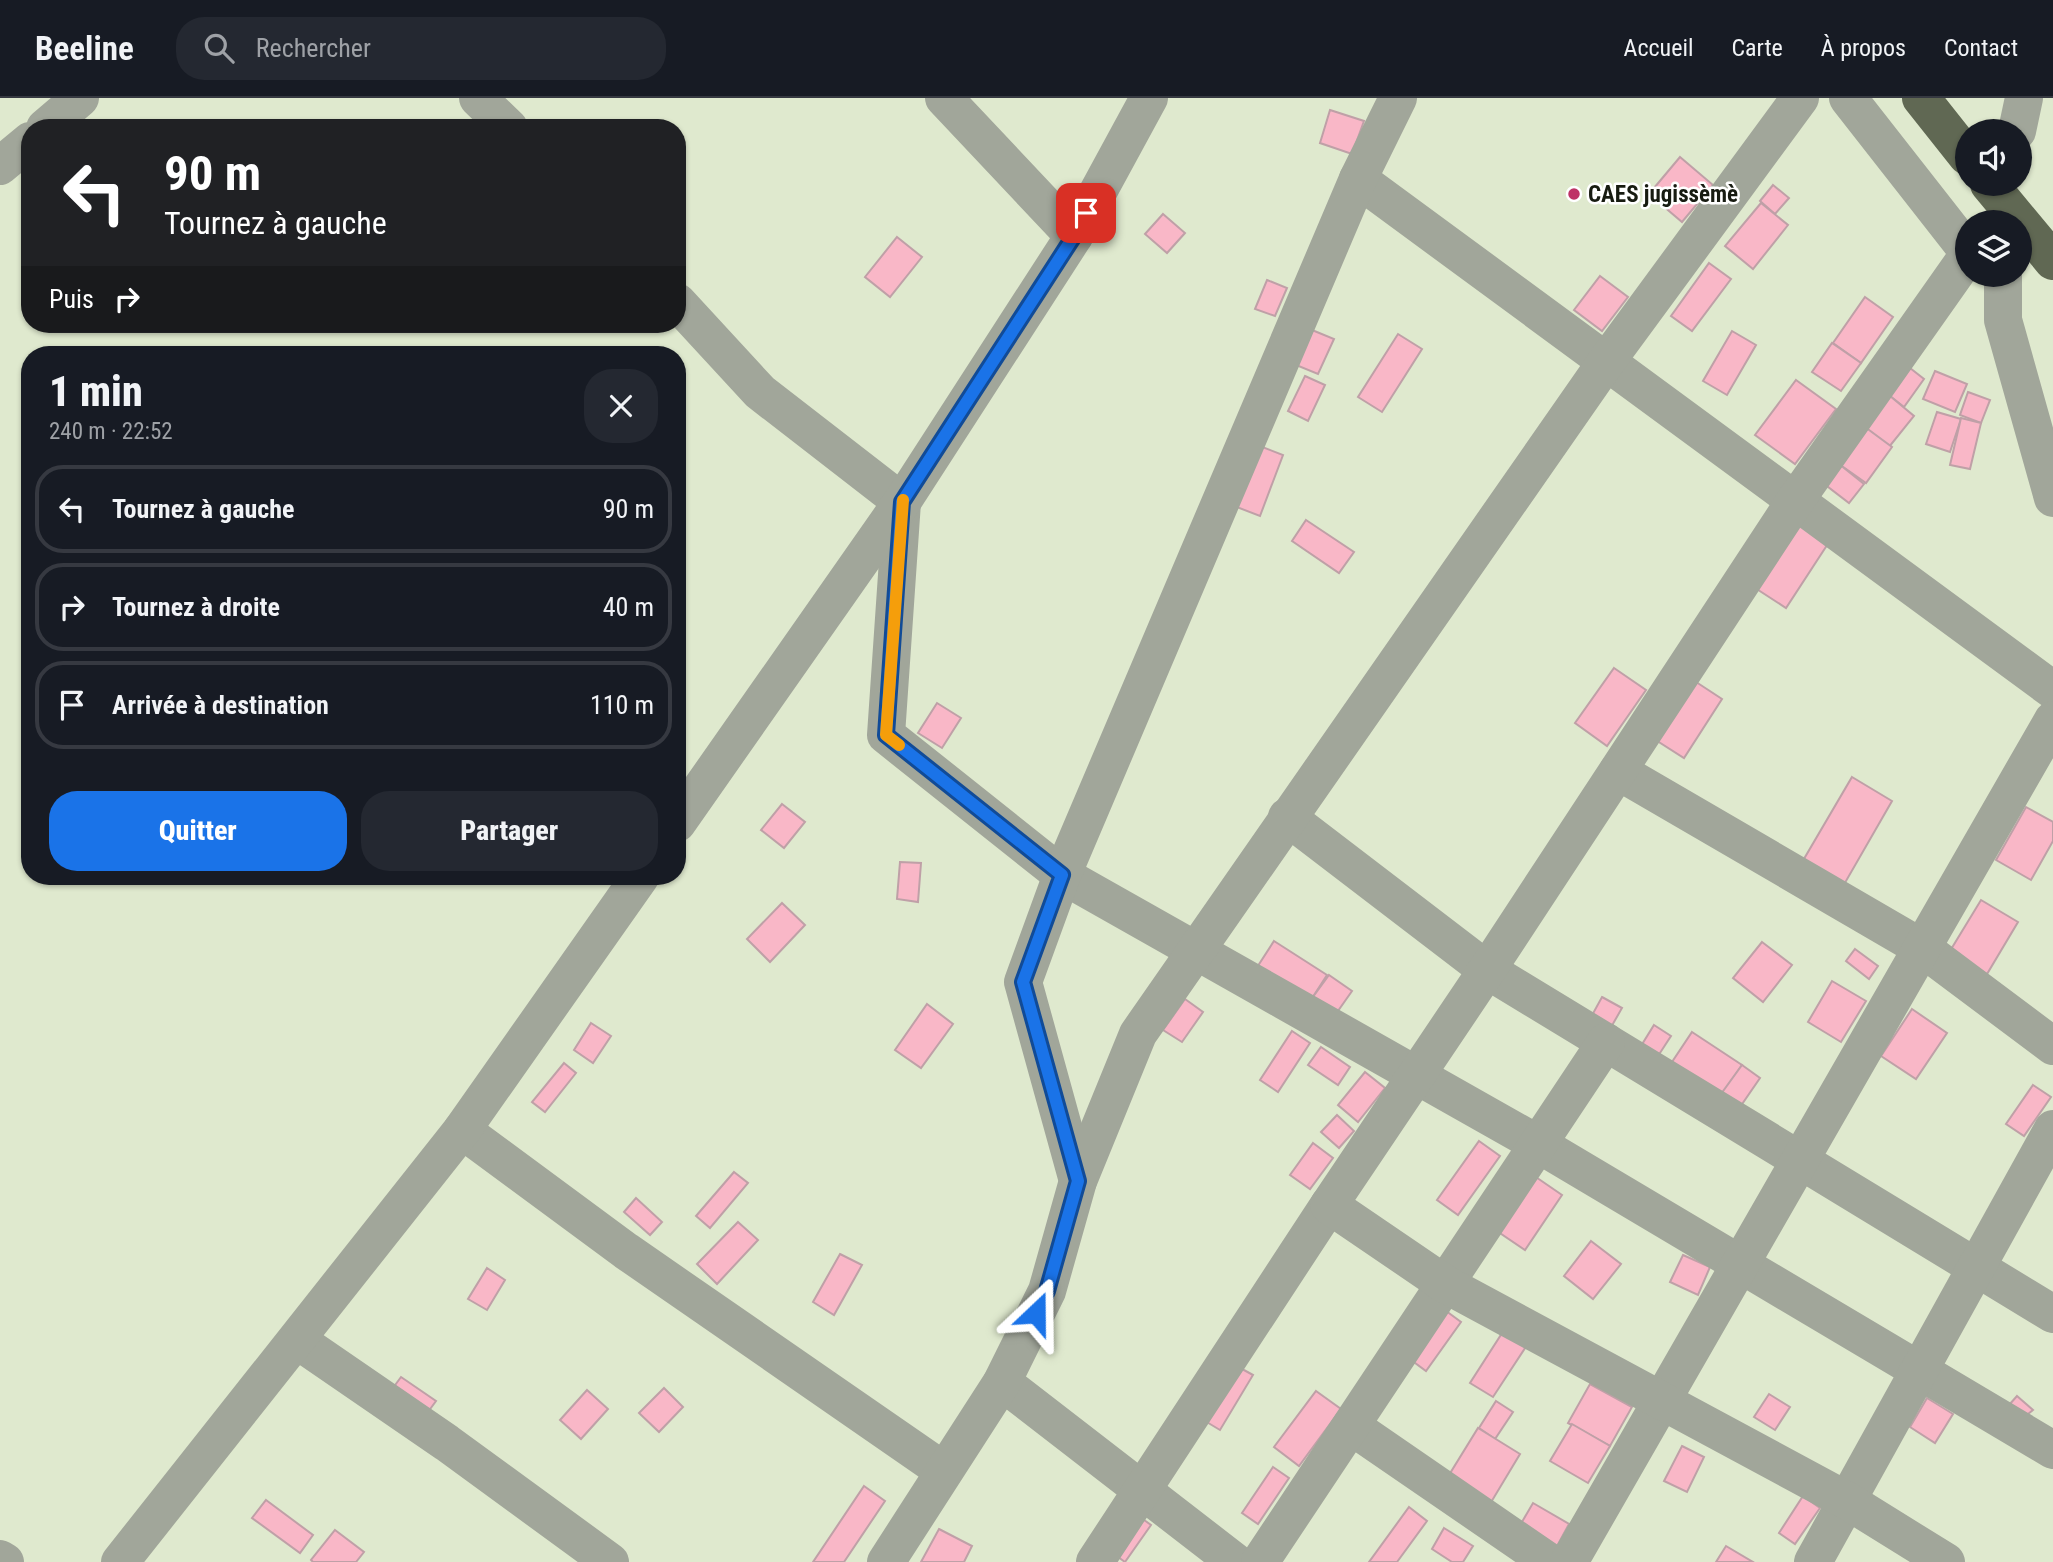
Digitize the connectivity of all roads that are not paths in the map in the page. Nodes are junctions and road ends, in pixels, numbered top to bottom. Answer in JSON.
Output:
{"nodes":[{"id":1,"x":79,"y":98,"type":"edge"},
{"id":2,"x":478,"y":98,"type":"edge"},
{"id":3,"x":944,"y":98,"type":"edge"},
{"id":4,"x":1149,"y":98,"type":"edge"},
{"id":5,"x":1398,"y":98,"type":"edge"},
{"id":6,"x":1800,"y":98,"type":"edge"},
{"id":7,"x":1848,"y":98,"type":"edge"},
{"id":8,"x":1921,"y":98,"type":"edge"},
{"id":9,"x":2024,"y":98,"type":"edge"},
{"id":10,"x":55,"y":119,"type":"edge"},
{"id":11,"x":500,"y":119,"type":"edge"},
{"id":12,"x":2020,"y":119,"type":"edge"},
{"id":13,"x":1955,"y":141,"type":"edge"},
{"id":14,"x":21,"y":148,"type":"edge"},
{"id":15,"x":0,"y":166,"type":"edge"},
{"id":16,"x":1358,"y":179,"type":"junction"},
{"id":17,"x":2000,"y":198,"type":"edge"},
{"id":18,"x":1955,"y":235,"type":"edge"},
{"id":19,"x":1074,"y":236,"type":"junction"},
{"id":20,"x":2053,"y":261,"type":"edge"},
{"id":21,"x":1955,"y":274,"type":"edge"},
{"id":22,"x":1986,"y":287,"type":"edge"},
{"id":23,"x":2003,"y":287,"type":"edge"},
{"id":24,"x":686,"y":312,"type":"edge"},
{"id":25,"x":2003,"y":320,"type":"junction"},
{"id":26,"x":1606,"y":362,"type":"junction"},
{"id":27,"x":2053,"y":498,"type":"edge"},
{"id":28,"x":1795,"y":501,"type":"junction"},
{"id":29,"x":902,"y":502,"type":"junction"},
{"id":30,"x":2053,"y":690,"type":"edge"},
{"id":31,"x":2053,"y":720,"type":"edge"},
{"id":32,"x":1618,"y":771,"type":"junction"},
{"id":33,"x":686,"y":810,"type":"edge"},
{"id":34,"x":1287,"y":817,"type":"junction"},
{"id":35,"x":1062,"y":875,"type":"junction"},
{"id":36,"x":634,"y":885,"type":"edge"},
{"id":37,"x":1922,"y":948,"type":"junction"},
{"id":38,"x":1196,"y":950,"type":"junction"},
{"id":39,"x":1487,"y":970,"type":"junction"},
{"id":40,"x":1606,"y":1042,"type":"junction"},
{"id":41,"x":2053,"y":1046,"type":"edge"},
{"id":42,"x":1417,"y":1075,"type":"junction"},
{"id":43,"x":2053,"y":1129,"type":"edge"},
{"id":44,"x":462,"y":1130,"type":"junction"},
{"id":45,"x":1538,"y":1144,"type":"junction"},
{"id":46,"x":1800,"y":1160,"type":"junction"},
{"id":47,"x":1078,"y":1181,"type":"junction"},
{"id":48,"x":1329,"y":1205,"type":"junction"},
{"id":49,"x":1740,"y":1264,"type":"junction"},
{"id":50,"x":1976,"y":1267,"type":"junction"},
{"id":51,"x":1445,"y":1284,"type":"junction"},
{"id":52,"x":2053,"y":1314,"type":"edge"},
{"id":53,"x":297,"y":1340,"type":"junction"},
{"id":54,"x":1919,"y":1370,"type":"junction"},
{"id":55,"x":1002,"y":1382,"type":"junction"},
{"id":56,"x":1660,"y":1402,"type":"junction"},
{"id":57,"x":1351,"y":1426,"type":"junction"},
{"id":58,"x":2053,"y":1450,"type":"edge"},
{"id":59,"x":944,"y":1471,"type":"junction"},
{"id":60,"x":1143,"y":1491,"type":"junction"},
{"id":61,"x":1846,"y":1500,"type":"junction"},
{"id":62,"x":0,"y":1559,"type":"edge"},
{"id":63,"x":5,"y":1562,"type":"edge"},
{"id":64,"x":120,"y":1562,"type":"edge"},
{"id":65,"x":610,"y":1562,"type":"edge"},
{"id":66,"x":886,"y":1562,"type":"edge"},
{"id":67,"x":1095,"y":1562,"type":"edge"},
{"id":68,"x":1235,"y":1562,"type":"edge"},
{"id":69,"x":1260,"y":1562,"type":"edge"},
{"id":70,"x":1549,"y":1562,"type":"edge"},
{"id":71,"x":1569,"y":1562,"type":"edge"},
{"id":72,"x":1813,"y":1562,"type":"edge"},
{"id":73,"x":1946,"y":1562,"type":"edge"}],
"edges":[{"from":1,"to":10,"type":"street"},
{"from":2,"to":11,"type":"street"},
{"from":3,"to":19,"type":"street"},
{"from":4,"to":19,"type":"street"},
{"from":5,"to":16,"type":"street"},
{"from":6,"to":26,"type":"street"},
{"from":7,"to":18,"type":"street"},
{"from":8,"to":13,"type":"highway"},
{"from":9,"to":12,"type":"street"},
{"from":14,"to":15,"type":"street"},
{"from":16,"to":26,"type":"street"},
{"from":16,"to":35,"type":"street"},
{"from":17,"to":20,"type":"highway"},
{"from":19,"to":29,"type":"street"},
{"from":21,"to":28,"type":"street"},
{"from":22,"to":25,"type":"street"},
{"from":23,"to":25,"type":"street"},
{"from":24,"to":29,"type":"street"},
{"from":25,"to":27,"type":"street"},
{"from":26,"to":28,"type":"street"},
{"from":26,"to":34,"type":"street"},
{"from":28,"to":30,"type":"street"},
{"from":28,"to":32,"type":"street"},
{"from":29,"to":33,"type":"street"},
{"from":29,"to":35,"type":"street"},
{"from":31,"to":37,"type":"street"},
{"from":32,"to":37,"type":"street"},
{"from":32,"to":39,"type":"street"},
{"from":34,"to":38,"type":"street"},
{"from":34,"to":39,"type":"street"},
{"from":35,"to":38,"type":"street"},
{"from":35,"to":47,"type":"street"},
{"from":36,"to":44,"type":"street"},
{"from":37,"to":41,"type":"street"},
{"from":37,"to":46,"type":"street"},
{"from":38,"to":42,"type":"street"},
{"from":38,"to":47,"type":"street"},
{"from":39,"to":40,"type":"street"},
{"from":39,"to":42,"type":"street"},
{"from":40,"to":45,"type":"street"},
{"from":40,"to":46,"type":"street"},
{"from":42,"to":45,"type":"street"},
{"from":42,"to":48,"type":"street"},
{"from":43,"to":50,"type":"street"},
{"from":44,"to":53,"type":"street"},
{"from":44,"to":59,"type":"street"},
{"from":45,"to":49,"type":"street"},
{"from":45,"to":51,"type":"street"},
{"from":46,"to":49,"type":"street"},
{"from":46,"to":50,"type":"street"},
{"from":47,"to":55,"type":"street"},
{"from":48,"to":51,"type":"street"},
{"from":48,"to":60,"type":"street"},
{"from":49,"to":54,"type":"street"},
{"from":49,"to":56,"type":"street"},
{"from":50,"to":52,"type":"street"},
{"from":50,"to":54,"type":"street"},
{"from":51,"to":56,"type":"street"},
{"from":51,"to":57,"type":"street"},
{"from":53,"to":64,"type":"street"},
{"from":53,"to":65,"type":"street"},
{"from":54,"to":58,"type":"street"},
{"from":54,"to":61,"type":"street"},
{"from":55,"to":59,"type":"street"},
{"from":55,"to":60,"type":"street"},
{"from":56,"to":61,"type":"street"},
{"from":56,"to":71,"type":"street"},
{"from":57,"to":69,"type":"street"},
{"from":57,"to":70,"type":"street"},
{"from":59,"to":66,"type":"street"},
{"from":60,"to":67,"type":"street"},
{"from":60,"to":68,"type":"street"},
{"from":61,"to":72,"type":"street"},
{"from":61,"to":73,"type":"street"},
{"from":62,"to":63,"type":"street"}]}
